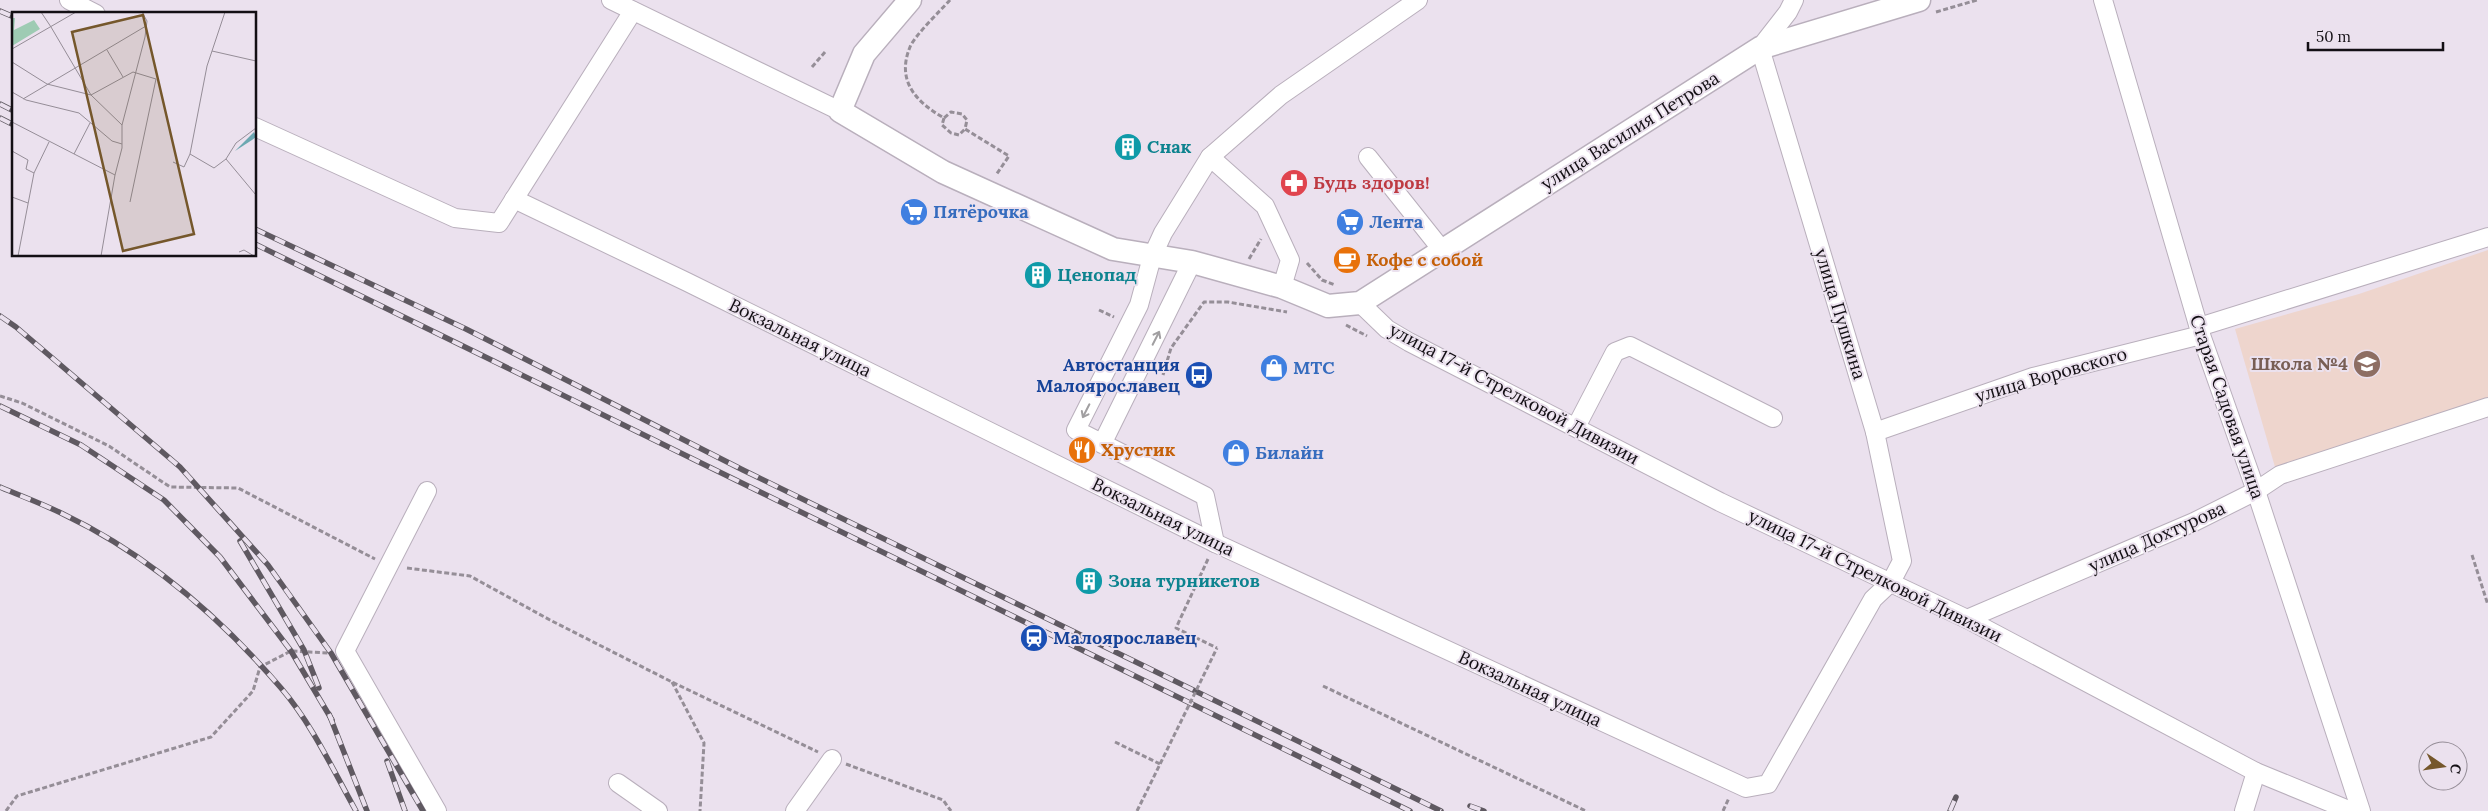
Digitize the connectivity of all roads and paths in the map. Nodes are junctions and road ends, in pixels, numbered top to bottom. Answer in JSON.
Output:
{"nodes":[{"id":1,"x":69,"y":0,"type":"edge"},
{"id":2,"x":611,"y":0,"type":"edge"},
{"id":3,"x":910,"y":0,"type":"edge"},
{"id":4,"x":950,"y":0,"type":"edge"},
{"id":5,"x":1418,"y":0,"type":"edge"},
{"id":6,"x":1794,"y":0,"type":"edge"},
{"id":7,"x":1977,"y":0,"type":"edge"},
{"id":8,"x":2103,"y":0,"type":"edge"},
{"id":9,"x":1924,"y":7,"type":"edge"},
{"id":10,"x":634,"y":11,"type":"junction"},
{"id":11,"x":92,"y":12,"type":"edge"},
{"id":12,"x":1760,"y":48,"type":"junction"},
{"id":13,"x":825,"y":52,"type":"dead end"},
{"id":14,"x":812,"y":67,"type":"dead end"},
{"id":15,"x":840,"y":112,"type":"junction"},
{"id":16,"x":944,"y":118,"type":"junction"},
{"id":17,"x":256,"y":127,"type":"edge"},
{"id":18,"x":965,"y":129,"type":"junction"},
{"id":19,"x":1368,"y":156,"type":"dead end"},
{"id":20,"x":1210,"y":157,"type":"junction"},
{"id":21,"x":987,"y":192,"type":"junction"},
{"id":22,"x":514,"y":199,"type":"junction"},
{"id":23,"x":974,"y":218,"type":"dead end"},
{"id":24,"x":2488,"y":237,"type":"edge"},
{"id":25,"x":1442,"y":250,"type":"junction"},
{"id":26,"x":1152,"y":257,"type":"junction"},
{"id":27,"x":1192,"y":262,"type":"junction"},
{"id":28,"x":1282,"y":287,"type":"junction"},
{"id":29,"x":1228,"y":302,"type":"dead end"},
{"id":30,"x":1360,"y":303,"type":"junction"},
{"id":31,"x":2200,"y":331,"type":"junction"},
{"id":32,"x":1163,"y":376,"type":"dead end"},
{"id":33,"x":0,"y":396,"type":"edge"},
{"id":34,"x":2488,"y":408,"type":"edge"},
{"id":35,"x":1772,"y":418,"type":"dead end"},
{"id":36,"x":1576,"y":427,"type":"junction"},
{"id":37,"x":1875,"y":432,"type":"junction"},
{"id":38,"x":1102,"y":444,"type":"junction"},
{"id":39,"x":427,"y":491,"type":"dead end"},
{"id":40,"x":2256,"y":491,"type":"junction"},
{"id":41,"x":1215,"y":543,"type":"junction"},
{"id":42,"x":2472,"y":555,"type":"dead end"},
{"id":43,"x":389,"y":566,"type":"junction"},
{"id":44,"x":1891,"y":582,"type":"junction"},
{"id":45,"x":2488,"y":605,"type":"edge"},
{"id":46,"x":1966,"y":619,"type":"junction"},
{"id":47,"x":345,"y":651,"type":"junction"},
{"id":48,"x":672,"y":682,"type":"junction"},
{"id":49,"x":1323,"y":686,"type":"dead end"},
{"id":50,"x":1115,"y":742,"type":"dead end"},
{"id":51,"x":832,"y":759,"type":"junction"},
{"id":52,"x":1160,"y":764,"type":"junction"},
{"id":53,"x":2256,"y":772,"type":"junction"},
{"id":54,"x":618,"y":783,"type":"dead end"},
{"id":55,"x":6,"y":811,"type":"edge"},
{"id":56,"x":437,"y":811,"type":"edge"},
{"id":57,"x":658,"y":811,"type":"edge"},
{"id":58,"x":700,"y":811,"type":"edge"},
{"id":59,"x":795,"y":811,"type":"edge"},
{"id":60,"x":951,"y":811,"type":"edge"},
{"id":61,"x":1136,"y":811,"type":"edge"},
{"id":62,"x":1586,"y":811,"type":"edge"},
{"id":63,"x":2244,"y":811,"type":"edge"},
{"id":64,"x":2351,"y":811,"type":"edge"},
{"id":65,"x":2361,"y":811,"type":"edge"}],
"edges":[{"from":1,"to":11,"type":"street"},
{"from":2,"to":10,"type":"street"},
{"from":3,"to":15,"type":"main road"},
{"from":4,"to":16,"type":"path"},
{"from":5,"to":20,"type":"street"},
{"from":6,"to":12,"type":"street"},
{"from":7,"to":9,"type":"path"},
{"from":8,"to":31,"type":"street","name":"Старая Садовая улица"},
{"from":9,"to":12,"type":"main road","name":"улица Василия Петрова"},
{"from":10,"to":15,"type":"street"},
{"from":10,"to":22,"type":"street"},
{"from":12,"to":25,"type":"main road","name":"улица Василия Петрова"},
{"from":12,"to":37,"type":"street","name":"улица Пушкина"},
{"from":13,"to":14,"type":"path"},
{"from":15,"to":21,"type":"main road"},
{"from":16,"to":18,"type":"path"},
{"from":16,"to":18,"type":"path"},
{"from":17,"to":22,"type":"street"},
{"from":18,"to":21,"type":"path"},
{"from":19,"to":25,"type":"street"},
{"from":20,"to":26,"type":"street"},
{"from":20,"to":28,"type":"street"},
{"from":21,"to":23,"type":"path"},
{"from":21,"to":26,"type":"main road"},
{"from":22,"to":41,"type":"street","name":"Вокзальная улица"},
{"from":24,"to":31,"type":"street","name":"улица Воровского"},
{"from":25,"to":30,"type":"main road","name":"улица Василия Петрова"},
{"from":26,"to":27,"type":"main road"},
{"from":26,"to":38,"type":"street","one_way":true},
{"from":27,"to":28,"type":"main road"},
{"from":38,"to":27,"type":"street","one_way":true},
{"from":28,"to":30,"type":"main road"},
{"from":29,"to":32,"type":"path"},
{"from":30,"to":36,"type":"street","name":"улица 17-й Стрелковой Дивизии"},
{"from":31,"to":37,"type":"street","name":"улица Воровского"},
{"from":31,"to":40,"type":"street","name":"Старая Садовая улица"},
{"from":33,"to":43,"type":"path"},
{"from":34,"to":40,"type":"street","name":"улица Дохтурова"},
{"from":35,"to":36,"type":"street"},
{"from":36,"to":44,"type":"street","name":"улица 17-й Стрелковой Дивизии"},
{"from":37,"to":44,"type":"street","name":"улица Пушкина"},
{"from":38,"to":41,"type":"street"},
{"from":39,"to":43,"type":"street"},
{"from":40,"to":46,"type":"street","name":"улица Дохтурова"},
{"from":40,"to":65,"type":"street","name":"Старая Садовая улица"},
{"from":41,"to":44,"type":"street","name":"Вокзальная улица"},
{"from":41,"to":52,"type":"path","bridge":true},
{"from":42,"to":45,"type":"path"},
{"from":43,"to":47,"type":"street"},
{"from":43,"to":48,"type":"path"},
{"from":44,"to":46,"type":"street","name":"улица 17-й Стрелковой Дивизии"},
{"from":46,"to":53,"type":"street","name":"улица 17-й Стрелковой Дивизии"},
{"from":47,"to":55,"type":"path"},
{"from":47,"to":56,"type":"street"},
{"from":48,"to":51,"type":"path"},
{"from":48,"to":58,"type":"path"},
{"from":49,"to":62,"type":"path"},
{"from":50,"to":52,"type":"path"},
{"from":51,"to":59,"type":"street"},
{"from":51,"to":60,"type":"path"},
{"from":52,"to":61,"type":"path","bridge":true},
{"from":53,"to":63,"type":"street"},
{"from":53,"to":64,"type":"street","name":"улица 17-й Стрелковой Дивизии"},
{"from":54,"to":57,"type":"street"}]}
